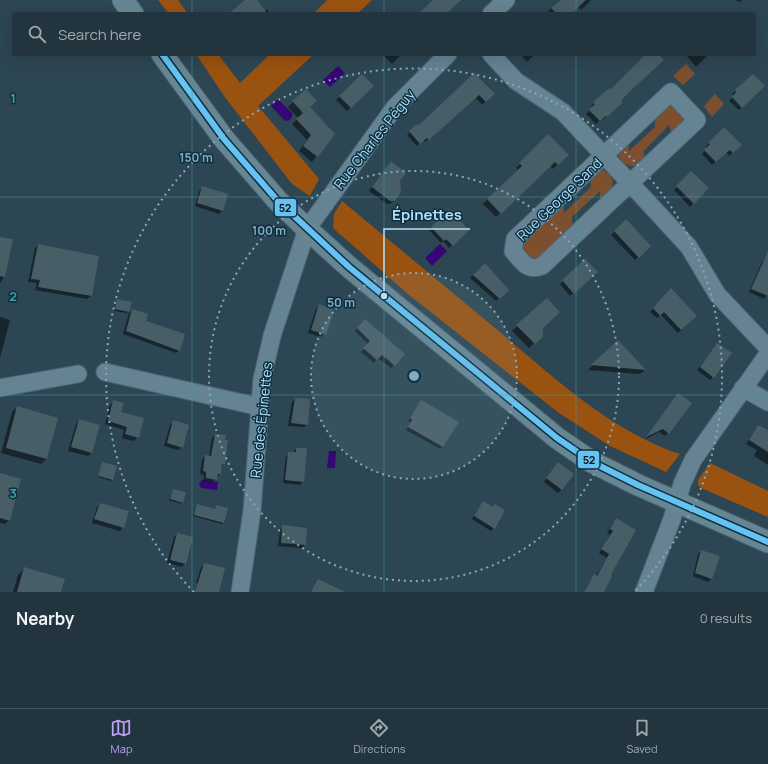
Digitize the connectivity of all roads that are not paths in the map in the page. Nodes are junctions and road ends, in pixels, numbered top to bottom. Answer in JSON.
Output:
{"nodes":[{"id":1,"x":123,"y":0,"type":"edge"},
{"id":2,"x":506,"y":0,"type":"edge"},
{"id":3,"x":132,"y":12,"type":"edge"},
{"id":4,"x":493,"y":12,"type":"edge"},
{"id":5,"x":163,"y":56,"type":"edge"},
{"id":6,"x":446,"y":56,"type":"edge"},
{"id":7,"x":493,"y":56,"type":"edge"},
{"id":8,"x":604,"y":155,"type":"junction"},
{"id":9,"x":630,"y":182,"type":"junction"},
{"id":10,"x":307,"y":229,"type":"junction"},
{"id":11,"x":768,"y":348,"type":"edge"},
{"id":12,"x":768,"y":354,"type":"edge"},
{"id":13,"x":105,"y":372,"type":"dead end"},
{"id":14,"x":78,"y":374,"type":"dead end"},
{"id":15,"x":0,"y":388,"type":"edge"},
{"id":16,"x":744,"y":388,"type":"junction"},
{"id":17,"x":768,"y":402,"type":"edge"},
{"id":18,"x":260,"y":407,"type":"junction"},
{"id":19,"x":677,"y":502,"type":"junction"},
{"id":20,"x":768,"y":542,"type":"edge"},
{"id":21,"x":240,"y":592,"type":"edge"},
{"id":22,"x":644,"y":592,"type":"edge"}],
"edges":[{"from":1,"to":3,"type":"main road"},
{"from":2,"to":4,"type":"street"},
{"from":5,"to":10,"type":"main road"},
{"from":6,"to":10,"type":"street","name":"Rue Charles Péguy"},
{"from":7,"to":8,"type":"street","name":"Rue George Sand"},
{"from":8,"to":9,"type":"street","name":"Rue George Sand"},
{"from":8,"to":9,"type":"street","name":"Rue George Sand"},
{"from":8,"to":9,"type":"street","name":"Rue George Sand"},
{"from":9,"to":11,"type":"street","name":"Rue George Sand"},
{"from":10,"to":18,"type":"street","name":"Rue des Épinettes"},
{"from":10,"to":19,"type":"main road"},
{"from":12,"to":16,"type":"street"},
{"from":13,"to":18,"type":"street"},
{"from":14,"to":15,"type":"street"},
{"from":16,"to":17,"type":"street"},
{"from":16,"to":19,"type":"street"},
{"from":18,"to":21,"type":"street","name":"Rue des Épinettes"},
{"from":19,"to":20,"type":"main road"},
{"from":19,"to":22,"type":"street"}]}
